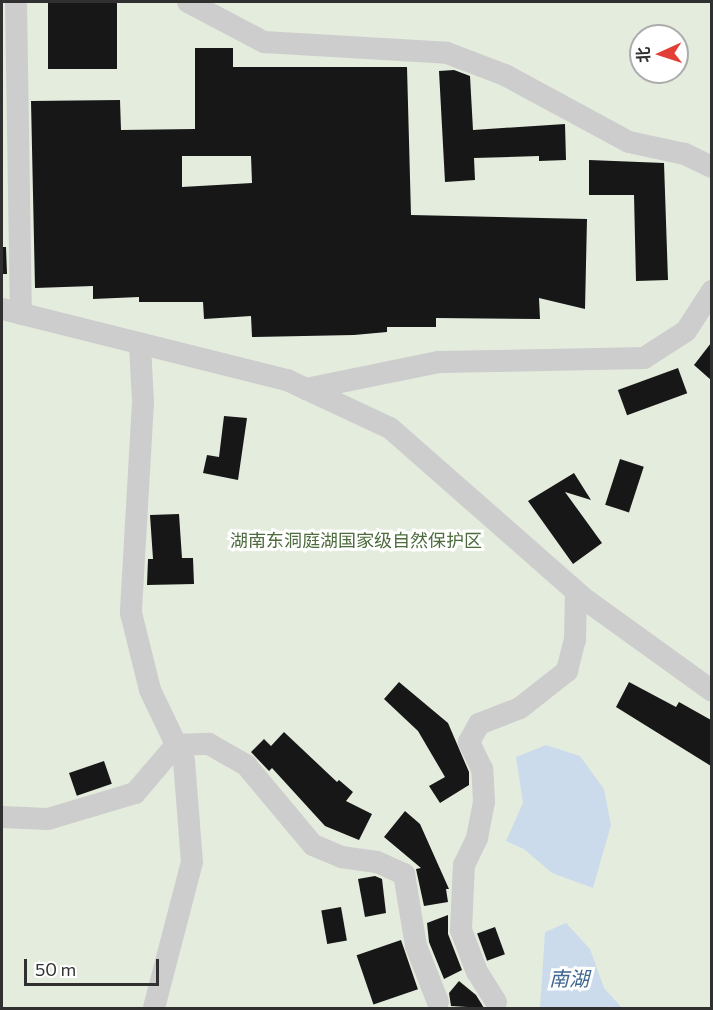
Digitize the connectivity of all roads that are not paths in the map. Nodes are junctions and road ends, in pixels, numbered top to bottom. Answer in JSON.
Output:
{"nodes":[{"id":1,"x":16,"y":2,"type":"edge"},
{"id":2,"x":188,"y":2,"type":"edge"},
{"id":3,"x":711,"y":167,"type":"edge"},
{"id":4,"x":711,"y":291,"type":"edge"},
{"id":5,"x":11,"y":311,"type":"edge"},
{"id":6,"x":140,"y":346,"type":"junction"},
{"id":7,"x":306,"y":389,"type":"junction"},
{"id":8,"x":576,"y":592,"type":"junction"},
{"id":9,"x":711,"y":691,"type":"edge"},
{"id":10,"x":176,"y":745,"type":"junction"},
{"id":11,"x":2,"y":817,"type":"edge"},
{"id":12,"x":438,"y":1002,"type":"dead end"},
{"id":13,"x":496,"y":1002,"type":"dead end"},
{"id":14,"x":154,"y":1008,"type":"edge"}],
"edges":[{"from":1,"to":5,"type":"street"},
{"from":2,"to":3,"type":"street"},
{"from":4,"to":7,"type":"street"},
{"from":5,"to":6,"type":"street"},
{"from":6,"to":7,"type":"street"},
{"from":6,"to":10,"type":"street"},
{"from":7,"to":8,"type":"street"},
{"from":8,"to":9,"type":"street"},
{"from":8,"to":13,"type":"street"},
{"from":10,"to":11,"type":"street"},
{"from":10,"to":12,"type":"street"},
{"from":10,"to":14,"type":"street"}]}
